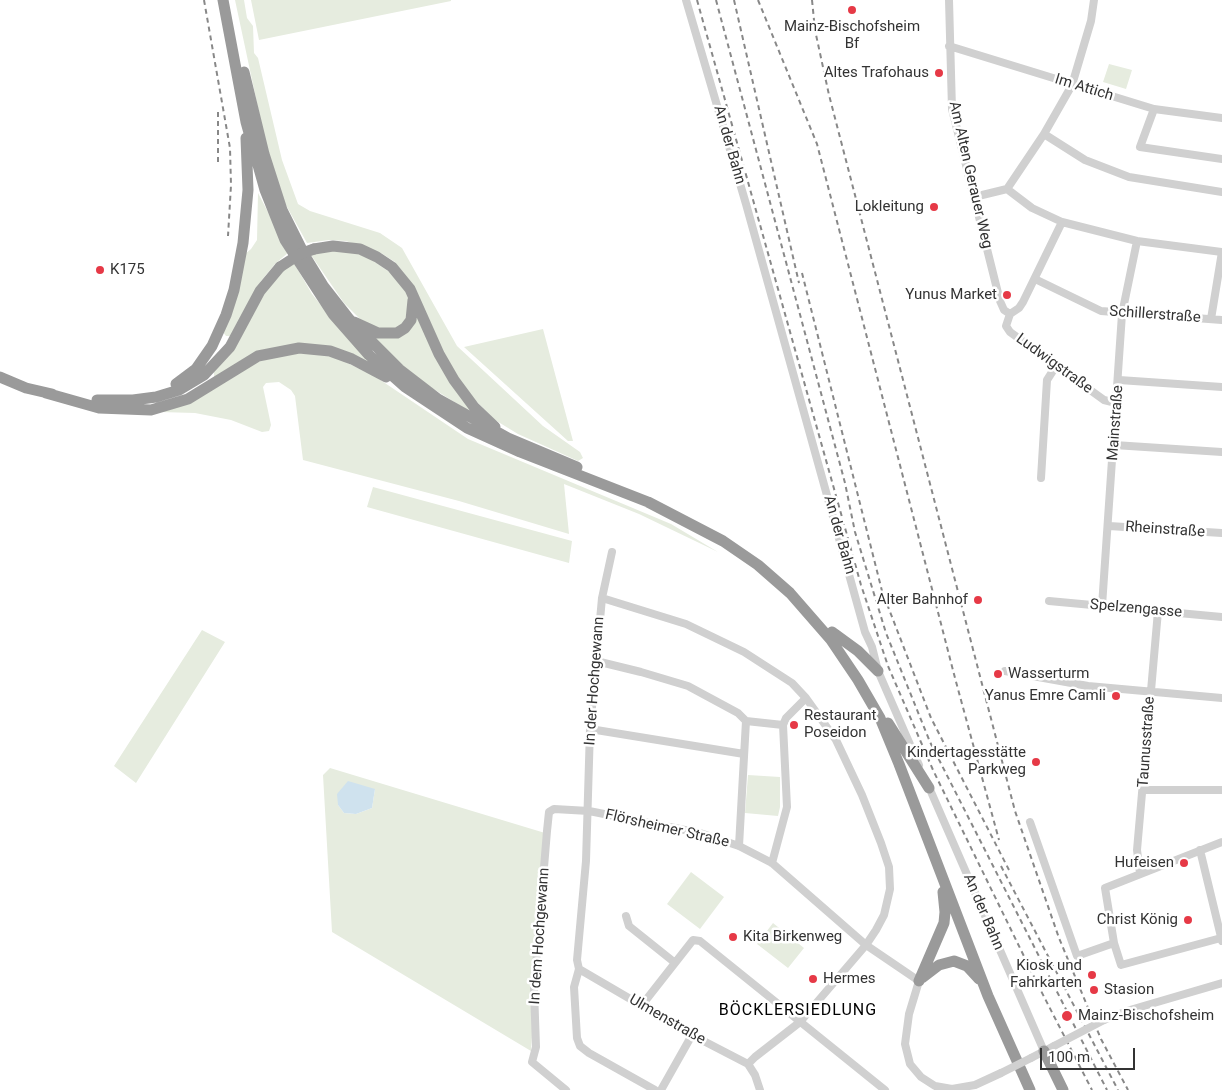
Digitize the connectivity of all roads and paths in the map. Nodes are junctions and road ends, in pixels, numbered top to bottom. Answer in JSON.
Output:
{"nodes":[{"id":1,"x":223,"y":0,"type":"edge"},
{"id":2,"x":230,"y":0,"type":"edge"},
{"id":3,"x":686,"y":0,"type":"edge"},
{"id":4,"x":949,"y":0,"type":"edge"},
{"id":5,"x":1094,"y":0,"type":"edge"},
{"id":6,"x":949,"y":46,"type":"junction"},
{"id":7,"x":1072,"y":85,"type":"junction"},
{"id":8,"x":1154,"y":109,"type":"junction"},
{"id":9,"x":1222,"y":118,"type":"edge"},
{"id":10,"x":246,"y":122,"type":"junction"},
{"id":11,"x":1044,"y":134,"type":"junction"},
{"id":12,"x":1222,"y":158,"type":"edge"},
{"id":13,"x":1007,"y":189,"type":"junction"},
{"id":14,"x":1222,"y":192,"type":"edge"},
{"id":15,"x":974,"y":197,"type":"junction"},
{"id":16,"x":1062,"y":222,"type":"junction"},
{"id":17,"x":1137,"y":241,"type":"junction"},
{"id":18,"x":1222,"y":252,"type":"edge"},
{"id":19,"x":1035,"y":279,"type":"junction"},
{"id":20,"x":410,"y":289,"type":"junction"},
{"id":21,"x":1010,"y":314,"type":"junction"},
{"id":22,"x":1122,"y":314,"type":"junction"},
{"id":23,"x":349,"y":319,"type":"junction"},
{"id":24,"x":1211,"y":319,"type":"junction"},
{"id":25,"x":1222,"y":320,"type":"edge"},
{"id":26,"x":1056,"y":366,"type":"junction"},
{"id":27,"x":0,"y":377,"type":"edge"},
{"id":28,"x":1119,"y":380,"type":"junction"},
{"id":29,"x":405,"y":387,"type":"junction"},
{"id":30,"x":1222,"y":387,"type":"edge"},
{"id":31,"x":46,"y":393,"type":"junction"},
{"id":32,"x":145,"y":399,"type":"junction"},
{"id":33,"x":1116,"y":403,"type":"junction"},
{"id":34,"x":508,"y":438,"type":"junction"},
{"id":35,"x":1114,"y":444,"type":"junction"},
{"id":36,"x":1222,"y":452,"type":"edge"},
{"id":37,"x":1041,"y":478,"type":"dead end"},
{"id":38,"x":1109,"y":526,"type":"junction"},
{"id":39,"x":1222,"y":533,"type":"edge"},
{"id":40,"x":612,"y":552,"type":"dead end"},
{"id":41,"x":602,"y":598,"type":"junction"},
{"id":42,"x":1049,"y":601,"type":"dead end"},
{"id":43,"x":1102,"y":606,"type":"junction"},
{"id":44,"x":1158,"y":611,"type":"junction"},
{"id":45,"x":1222,"y":617,"type":"edge"},
{"id":46,"x":832,"y":632,"type":"junction"},
{"id":47,"x":596,"y":661,"type":"junction"},
{"id":48,"x":878,"y":670,"type":"junction"},
{"id":49,"x":1005,"y":671,"type":"dead end"},
{"id":50,"x":1151,"y":692,"type":"junction"},
{"id":51,"x":806,"y":698,"type":"junction"},
{"id":52,"x":1222,"y":698,"type":"edge"},
{"id":53,"x":746,"y":721,"type":"junction"},
{"id":54,"x":888,"y":723,"type":"junction"},
{"id":55,"x":783,"y":725,"type":"junction"},
{"id":56,"x":590,"y":729,"type":"junction"},
{"id":57,"x":744,"y":754,"type":"junction"},
{"id":58,"x":929,"y":788,"type":"junction"},
{"id":59,"x":1144,"y":790,"type":"junction"},
{"id":60,"x":1222,"y":790,"type":"edge"},
{"id":61,"x":550,"y":811,"type":"joint"},
{"id":62,"x":589,"y":811,"type":"junction"},
{"id":63,"x":1030,"y":822,"type":"dead end"},
{"id":64,"x":1222,"y":842,"type":"edge"},
{"id":65,"x":738,"y":846,"type":"junction"},
{"id":66,"x":1200,"y":850,"type":"junction"},
{"id":67,"x":772,"y":862,"type":"junction"},
{"id":68,"x":940,"y":870,"type":"junction"},
{"id":69,"x":1140,"y":873,"type":"junction"},
{"id":70,"x":626,"y":916,"type":"dead end"},
{"id":71,"x":1222,"y":940,"type":"edge"},
{"id":72,"x":1114,"y":944,"type":"junction"},
{"id":73,"x":866,"y":945,"type":"junction"},
{"id":74,"x":674,"y":962,"type":"junction"},
{"id":75,"x":579,"y":969,"type":"junction"},
{"id":76,"x":919,"y":981,"type":"junction"},
{"id":77,"x":1222,"y":983,"type":"edge"},
{"id":78,"x":988,"y":996,"type":"junction"},
{"id":79,"x":642,"y":1005,"type":"junction"},
{"id":80,"x":800,"y":1022,"type":"junction"},
{"id":81,"x":692,"y":1035,"type":"junction"},
{"id":82,"x":1044,"y":1051,"type":"junction"},
{"id":83,"x":748,"y":1064,"type":"junction"},
{"id":84,"x":566,"y":1090,"type":"edge"},
{"id":85,"x":655,"y":1090,"type":"edge"},
{"id":86,"x":661,"y":1090,"type":"edge"},
{"id":87,"x":760,"y":1090,"type":"edge"},
{"id":88,"x":885,"y":1090,"type":"edge"},
{"id":89,"x":1030,"y":1090,"type":"edge"},
{"id":90,"x":1037,"y":1090,"type":"edge"},
{"id":91,"x":1063,"y":1090,"type":"edge"}],
"edges":[{"from":1,"to":10,"type":"highway"},
{"from":2,"to":23,"type":"highway"},
{"from":3,"to":48,"type":"street","name":"An der Bahn"},
{"from":4,"to":6,"type":"street","name":"Am Alten Gerauer Weg"},
{"from":5,"to":7,"type":"street"},
{"from":6,"to":7,"type":"street","name":"Im Attich"},
{"from":6,"to":15,"type":"street","name":"Am Alten Gerauer Weg"},
{"from":7,"to":8,"type":"street","name":"Im Attich"},
{"from":7,"to":11,"type":"street"},
{"from":8,"to":9,"type":"street","name":"Im Attich"},
{"from":8,"to":12,"type":"street"},
{"from":10,"to":29,"type":"highway"},
{"from":10,"to":32,"type":"highway"},
{"from":11,"to":13,"type":"street"},
{"from":11,"to":14,"type":"street"},
{"from":13,"to":15,"type":"street"},
{"from":13,"to":16,"type":"street"},
{"from":15,"to":21,"type":"street","name":"Am Alten Gerauer Weg"},
{"from":16,"to":17,"type":"street"},
{"from":16,"to":19,"type":"street"},
{"from":17,"to":18,"type":"street"},
{"from":17,"to":22,"type":"street","name":"Mainstraße"},
{"from":18,"to":24,"type":"street"},
{"from":19,"to":21,"type":"street"},
{"from":19,"to":22,"type":"street","name":"Schillerstraße"},
{"from":20,"to":23,"type":"highway"},
{"from":20,"to":32,"type":"highway","bridge":true},
{"from":20,"to":34,"type":"highway"},
{"from":21,"to":26,"type":"street","name":"Ludwigstraße"},
{"from":22,"to":24,"type":"street","name":"Schillerstraße"},
{"from":22,"to":28,"type":"street","name":"Mainstraße"},
{"from":23,"to":34,"type":"highway"},
{"from":24,"to":25,"type":"street","name":"Schillerstraße"},
{"from":26,"to":33,"type":"street","name":"Ludwigstraße"},
{"from":26,"to":37,"type":"street"},
{"from":27,"to":31,"type":"highway"},
{"from":28,"to":30,"type":"street"},
{"from":28,"to":33,"type":"street","name":"Mainstraße"},
{"from":29,"to":31,"type":"highway"},
{"from":29,"to":68,"type":"highway"},
{"from":31,"to":32,"type":"highway"},
{"from":33,"to":35,"type":"street","name":"Mainstraße"},
{"from":34,"to":46,"type":"highway"},
{"from":35,"to":36,"type":"street"},
{"from":35,"to":38,"type":"street","name":"Mainstraße"},
{"from":38,"to":39,"type":"street","name":"Rheinstraße"},
{"from":38,"to":43,"type":"street","name":"Mainstraße"},
{"from":40,"to":41,"type":"street","name":"In der Hochgewann"},
{"from":41,"to":47,"type":"street","name":"In der Hochgewann"},
{"from":41,"to":51,"type":"street"},
{"from":42,"to":43,"type":"street","name":"Spelzengasse"},
{"from":43,"to":44,"type":"street","name":"Spelzengasse"},
{"from":44,"to":45,"type":"street","name":"Spelzengasse"},
{"from":44,"to":50,"type":"street","name":"Taunusstraße"},
{"from":46,"to":48,"type":"highway"},
{"from":46,"to":54,"type":"highway"},
{"from":47,"to":53,"type":"street"},
{"from":47,"to":56,"type":"street","name":"In der Hochgewann"},
{"from":48,"to":58,"type":"street","name":"An der Bahn"},
{"from":49,"to":50,"type":"street"},
{"from":50,"to":52,"type":"street"},
{"from":50,"to":59,"type":"street","name":"Taunusstraße"},
{"from":51,"to":55,"type":"street"},
{"from":51,"to":73,"type":"street"},
{"from":53,"to":55,"type":"street"},
{"from":53,"to":57,"type":"street"},
{"from":54,"to":58,"type":"highway"},
{"from":54,"to":90,"type":"highway"},
{"from":55,"to":67,"type":"street"},
{"from":56,"to":57,"type":"street"},
{"from":56,"to":62,"type":"street","name":"In der Hochgewann"},
{"from":57,"to":65,"type":"street"},
{"from":58,"to":82,"type":"street","name":"An der Bahn"},
{"from":59,"to":60,"type":"street"},
{"from":59,"to":69,"type":"street","name":"Taunusstraße"},
{"from":61,"to":62,"type":"street","name":"Flörsheimer Straße"},
{"from":61,"to":84,"type":"street","name":"In dem Hochgewann"},
{"from":62,"to":65,"type":"street","name":"Flörsheimer Straße"},
{"from":62,"to":75,"type":"street"},
{"from":63,"to":72,"type":"street"},
{"from":64,"to":66,"type":"street"},
{"from":65,"to":67,"type":"street","name":"Flörsheimer Straße"},
{"from":66,"to":69,"type":"street"},
{"from":66,"to":71,"type":"street"},
{"from":67,"to":73,"type":"street","name":"Flörsheimer Straße"},
{"from":68,"to":76,"type":"highway"},
{"from":68,"to":78,"type":"highway"},
{"from":69,"to":72,"type":"street"},
{"from":70,"to":74,"type":"street"},
{"from":71,"to":72,"type":"street"},
{"from":73,"to":76,"type":"street","name":"Flörsheimer Straße"},
{"from":73,"to":80,"type":"street"},
{"from":74,"to":79,"type":"street"},
{"from":74,"to":80,"type":"street"},
{"from":75,"to":79,"type":"street","name":"Ulmenstraße"},
{"from":75,"to":85,"type":"street"},
{"from":76,"to":78,"type":"highway"},
{"from":76,"to":82,"type":"street","bridge":true},
{"from":77,"to":82,"type":"street","bridge":true},
{"from":78,"to":89,"type":"highway"},
{"from":79,"to":81,"type":"street","name":"Ulmenstraße"},
{"from":80,"to":83,"type":"street"},
{"from":80,"to":88,"type":"street"},
{"from":81,"to":83,"type":"street","name":"Ulmenstraße"},
{"from":81,"to":86,"type":"street"},
{"from":82,"to":91,"type":"highway"},
{"from":83,"to":87,"type":"street"}]}
